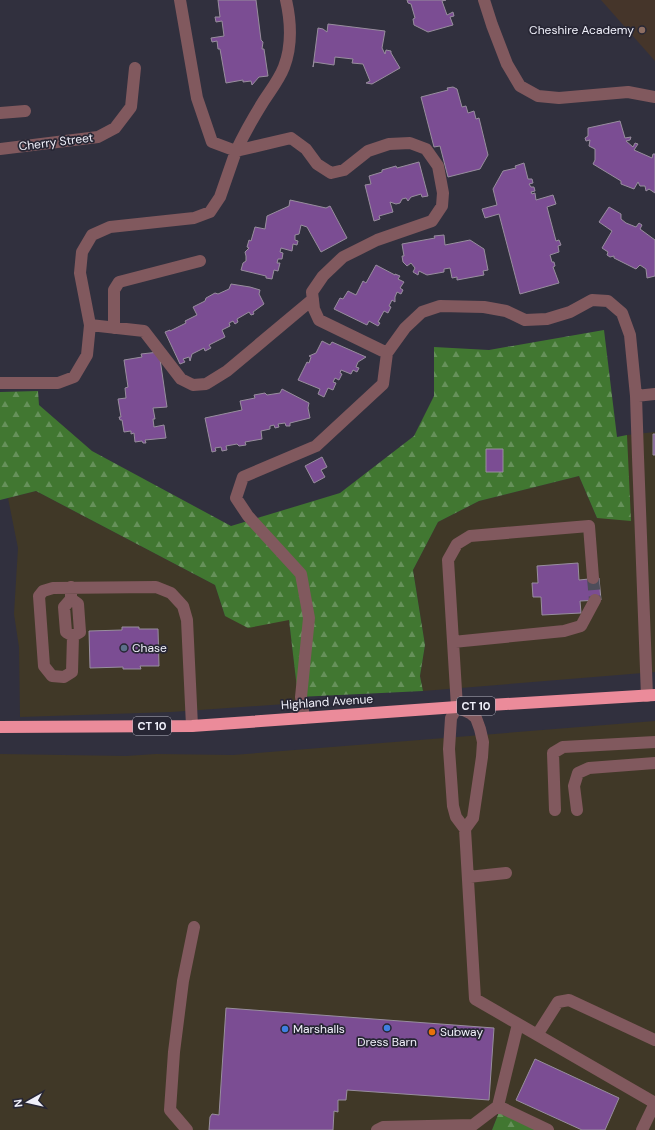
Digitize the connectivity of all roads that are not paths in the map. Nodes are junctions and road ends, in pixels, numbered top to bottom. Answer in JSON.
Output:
{"nodes":[{"id":1,"x":180,"y":0,"type":"edge"},
{"id":2,"x":286,"y":0,"type":"edge"},
{"id":3,"x":484,"y":0,"type":"edge"},
{"id":4,"x":135,"y":68,"type":"dead end"},
{"id":5,"x":655,"y":98,"type":"edge"},
{"id":6,"x":25,"y":111,"type":"dead end"},
{"id":7,"x":0,"y":113,"type":"edge"},
{"id":8,"x":0,"y":149,"type":"edge"},
{"id":9,"x":236,"y":151,"type":"junction"},
{"id":10,"x":200,"y":261,"type":"dead end"},
{"id":11,"x":313,"y":299,"type":"junction"},
{"id":12,"x":90,"y":325,"type":"junction"},
{"id":13,"x":114,"y":328,"type":"junction"},
{"id":14,"x":387,"y":353,"type":"junction"},
{"id":15,"x":0,"y":383,"type":"edge"},
{"id":16,"x":655,"y":394,"type":"edge"},
{"id":17,"x":636,"y":396,"type":"junction"},
{"id":18,"x":593,"y":578,"type":"tunnel mouth"},
{"id":19,"x":71,"y":593,"type":"junction"},
{"id":20,"x":595,"y":600,"type":"tunnel mouth"},
{"id":21,"x":453,"y":642,"type":"junction"},
{"id":22,"x":651,"y":695,"type":"edge"},
{"id":23,"x":458,"y":707,"type":"junction"},
{"id":24,"x":304,"y":718,"type":"junction"},
{"id":25,"x":192,"y":726,"type":"junction"},
{"id":26,"x":0,"y":727,"type":"edge"},
{"id":27,"x":655,"y":742,"type":"edge"},
{"id":28,"x":655,"y":763,"type":"edge"},
{"id":29,"x":555,"y":810,"type":"dead end"},
{"id":30,"x":577,"y":810,"type":"dead end"},
{"id":31,"x":465,"y":829,"type":"junction"},
{"id":32,"x":506,"y":873,"type":"dead end"},
{"id":33,"x":468,"y":878,"type":"junction"},
{"id":34,"x":194,"y":927,"type":"dead end"},
{"id":35,"x":518,"y":1024,"type":"junction"},
{"id":36,"x":537,"y":1035,"type":"junction"},
{"id":37,"x":655,"y":1040,"type":"edge"},
{"id":38,"x":655,"y":1103,"type":"edge"},
{"id":39,"x":498,"y":1106,"type":"junction"},
{"id":40,"x":187,"y":1130,"type":"edge"},
{"id":41,"x":377,"y":1130,"type":"edge"},
{"id":42,"x":548,"y":1130,"type":"edge"},
{"id":43,"x":642,"y":1130,"type":"edge"}],
"edges":[{"from":1,"to":9,"type":"street"},
{"from":2,"to":9,"type":"street"},
{"from":3,"to":5,"type":"street"},
{"from":4,"to":8,"type":"street","name":"Cherry Street"},
{"from":6,"to":7,"type":"street"},
{"from":9,"to":11,"type":"street"},
{"from":9,"to":12,"type":"street"},
{"from":10,"to":13,"type":"street"},
{"from":11,"to":13,"type":"street"},
{"from":11,"to":14,"type":"street"},
{"from":12,"to":13,"type":"street"},
{"from":12,"to":15,"type":"street"},
{"from":14,"to":17,"type":"street"},
{"from":14,"to":24,"type":"street"},
{"from":16,"to":17,"type":"street"},
{"from":17,"to":22,"type":"street"},
{"from":18,"to":21,"type":"street"},
{"from":19,"to":19,"type":"street"},
{"from":19,"to":25,"type":"street"},
{"from":20,"to":21,"type":"street"},
{"from":21,"to":23,"type":"street"},
{"from":22,"to":23,"type":"highway","name":"Highland Avenue","number":"CT 10"},
{"from":23,"to":24,"type":"highway","name":"Highland Avenue","number":"CT 10"},
{"from":23,"to":31,"type":"street"},
{"from":23,"to":31,"type":"street"},
{"from":24,"to":25,"type":"highway","name":"Highland Avenue","number":"CT 10"},
{"from":25,"to":26,"type":"highway","name":"Highland Avenue","number":"CT 10"},
{"from":27,"to":29,"type":"street"},
{"from":28,"to":30,"type":"street"},
{"from":31,"to":33,"type":"street"},
{"from":32,"to":33,"type":"street"},
{"from":33,"to":35,"type":"street"},
{"from":34,"to":40,"type":"street"},
{"from":35,"to":36,"type":"street"},
{"from":35,"to":39,"type":"street"},
{"from":36,"to":37,"type":"street"},
{"from":36,"to":38,"type":"street"},
{"from":38,"to":43,"type":"street"},
{"from":39,"to":41,"type":"street"},
{"from":39,"to":42,"type":"street"}]}
